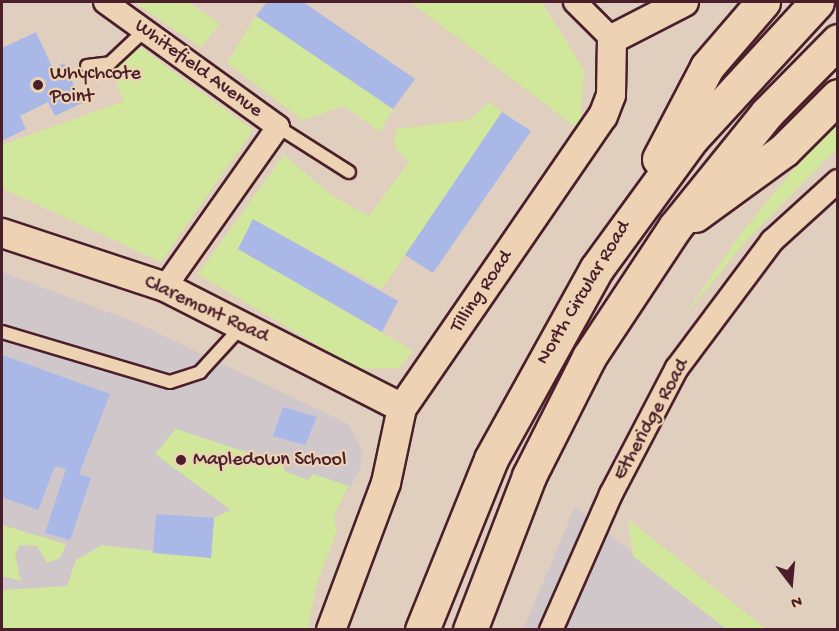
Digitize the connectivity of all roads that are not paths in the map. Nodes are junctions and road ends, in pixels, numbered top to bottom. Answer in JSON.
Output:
{"nodes":[{"id":1,"x":105,"y":2,"type":"edge"},
{"id":2,"x":574,"y":2,"type":"edge"},
{"id":3,"x":684,"y":2,"type":"edge"},
{"id":4,"x":763,"y":2,"type":"edge"},
{"id":5,"x":817,"y":2,"type":"edge"},
{"id":6,"x":145,"y":30,"type":"junction"},
{"id":7,"x":612,"y":39,"type":"junction"},
{"id":8,"x":837,"y":41,"type":"edge"},
{"id":9,"x":87,"y":66,"type":"dead end"},
{"id":10,"x":837,"y":96,"type":"edge"},
{"id":11,"x":278,"y":127,"type":"junction"},
{"id":12,"x":349,"y":172,"type":"dead end"},
{"id":13,"x":837,"y":182,"type":"edge"},
{"id":14,"x":643,"y":200,"type":"junction"},
{"id":15,"x":675,"y":227,"type":"junction"},
{"id":16,"x":2,"y":233,"type":"edge"},
{"id":17,"x":165,"y":287,"type":"junction"},
{"id":18,"x":243,"y":324,"type":"junction"},
{"id":19,"x":2,"y":332,"type":"edge"},
{"id":20,"x":402,"y":408,"type":"junction"},
{"id":21,"x":331,"y":630,"type":"edge"},
{"id":22,"x":422,"y":630,"type":"edge"},
{"id":23,"x":470,"y":630,"type":"edge"},
{"id":24,"x":551,"y":630,"type":"edge"}],
"edges":[{"from":1,"to":6,"type":"street","name":"Whitefield Avenue"},
{"from":2,"to":7,"type":"street"},
{"from":3,"to":7,"type":"street"},
{"from":4,"to":14,"type":"highway"},
{"from":5,"to":14,"type":"highway","name":"North Circular Road"},
{"from":6,"to":9,"type":"lane"},
{"from":6,"to":11,"type":"street","name":"Whitefield Avenue"},
{"from":7,"to":20,"type":"street","name":"Tilling Road"},
{"from":8,"to":15,"type":"highway","name":"North Circular Road"},
{"from":10,"to":15,"type":"highway"},
{"from":11,"to":12,"type":"lane"},
{"from":11,"to":17,"type":"street","name":"Whitefield Avenue"},
{"from":13,"to":24,"type":"street","name":"Etheridge Road"},
{"from":14,"to":22,"type":"highway","name":"North Circular Road"},
{"from":15,"to":23,"type":"highway","name":"North Circular Road"},
{"from":16,"to":17,"type":"street","name":"Claremont Road"},
{"from":17,"to":18,"type":"street","name":"Claremont Road"},
{"from":18,"to":19,"type":"lane"},
{"from":18,"to":20,"type":"street","name":"Claremont Road"},
{"from":20,"to":21,"type":"street","name":"Tilling Road"}]}
